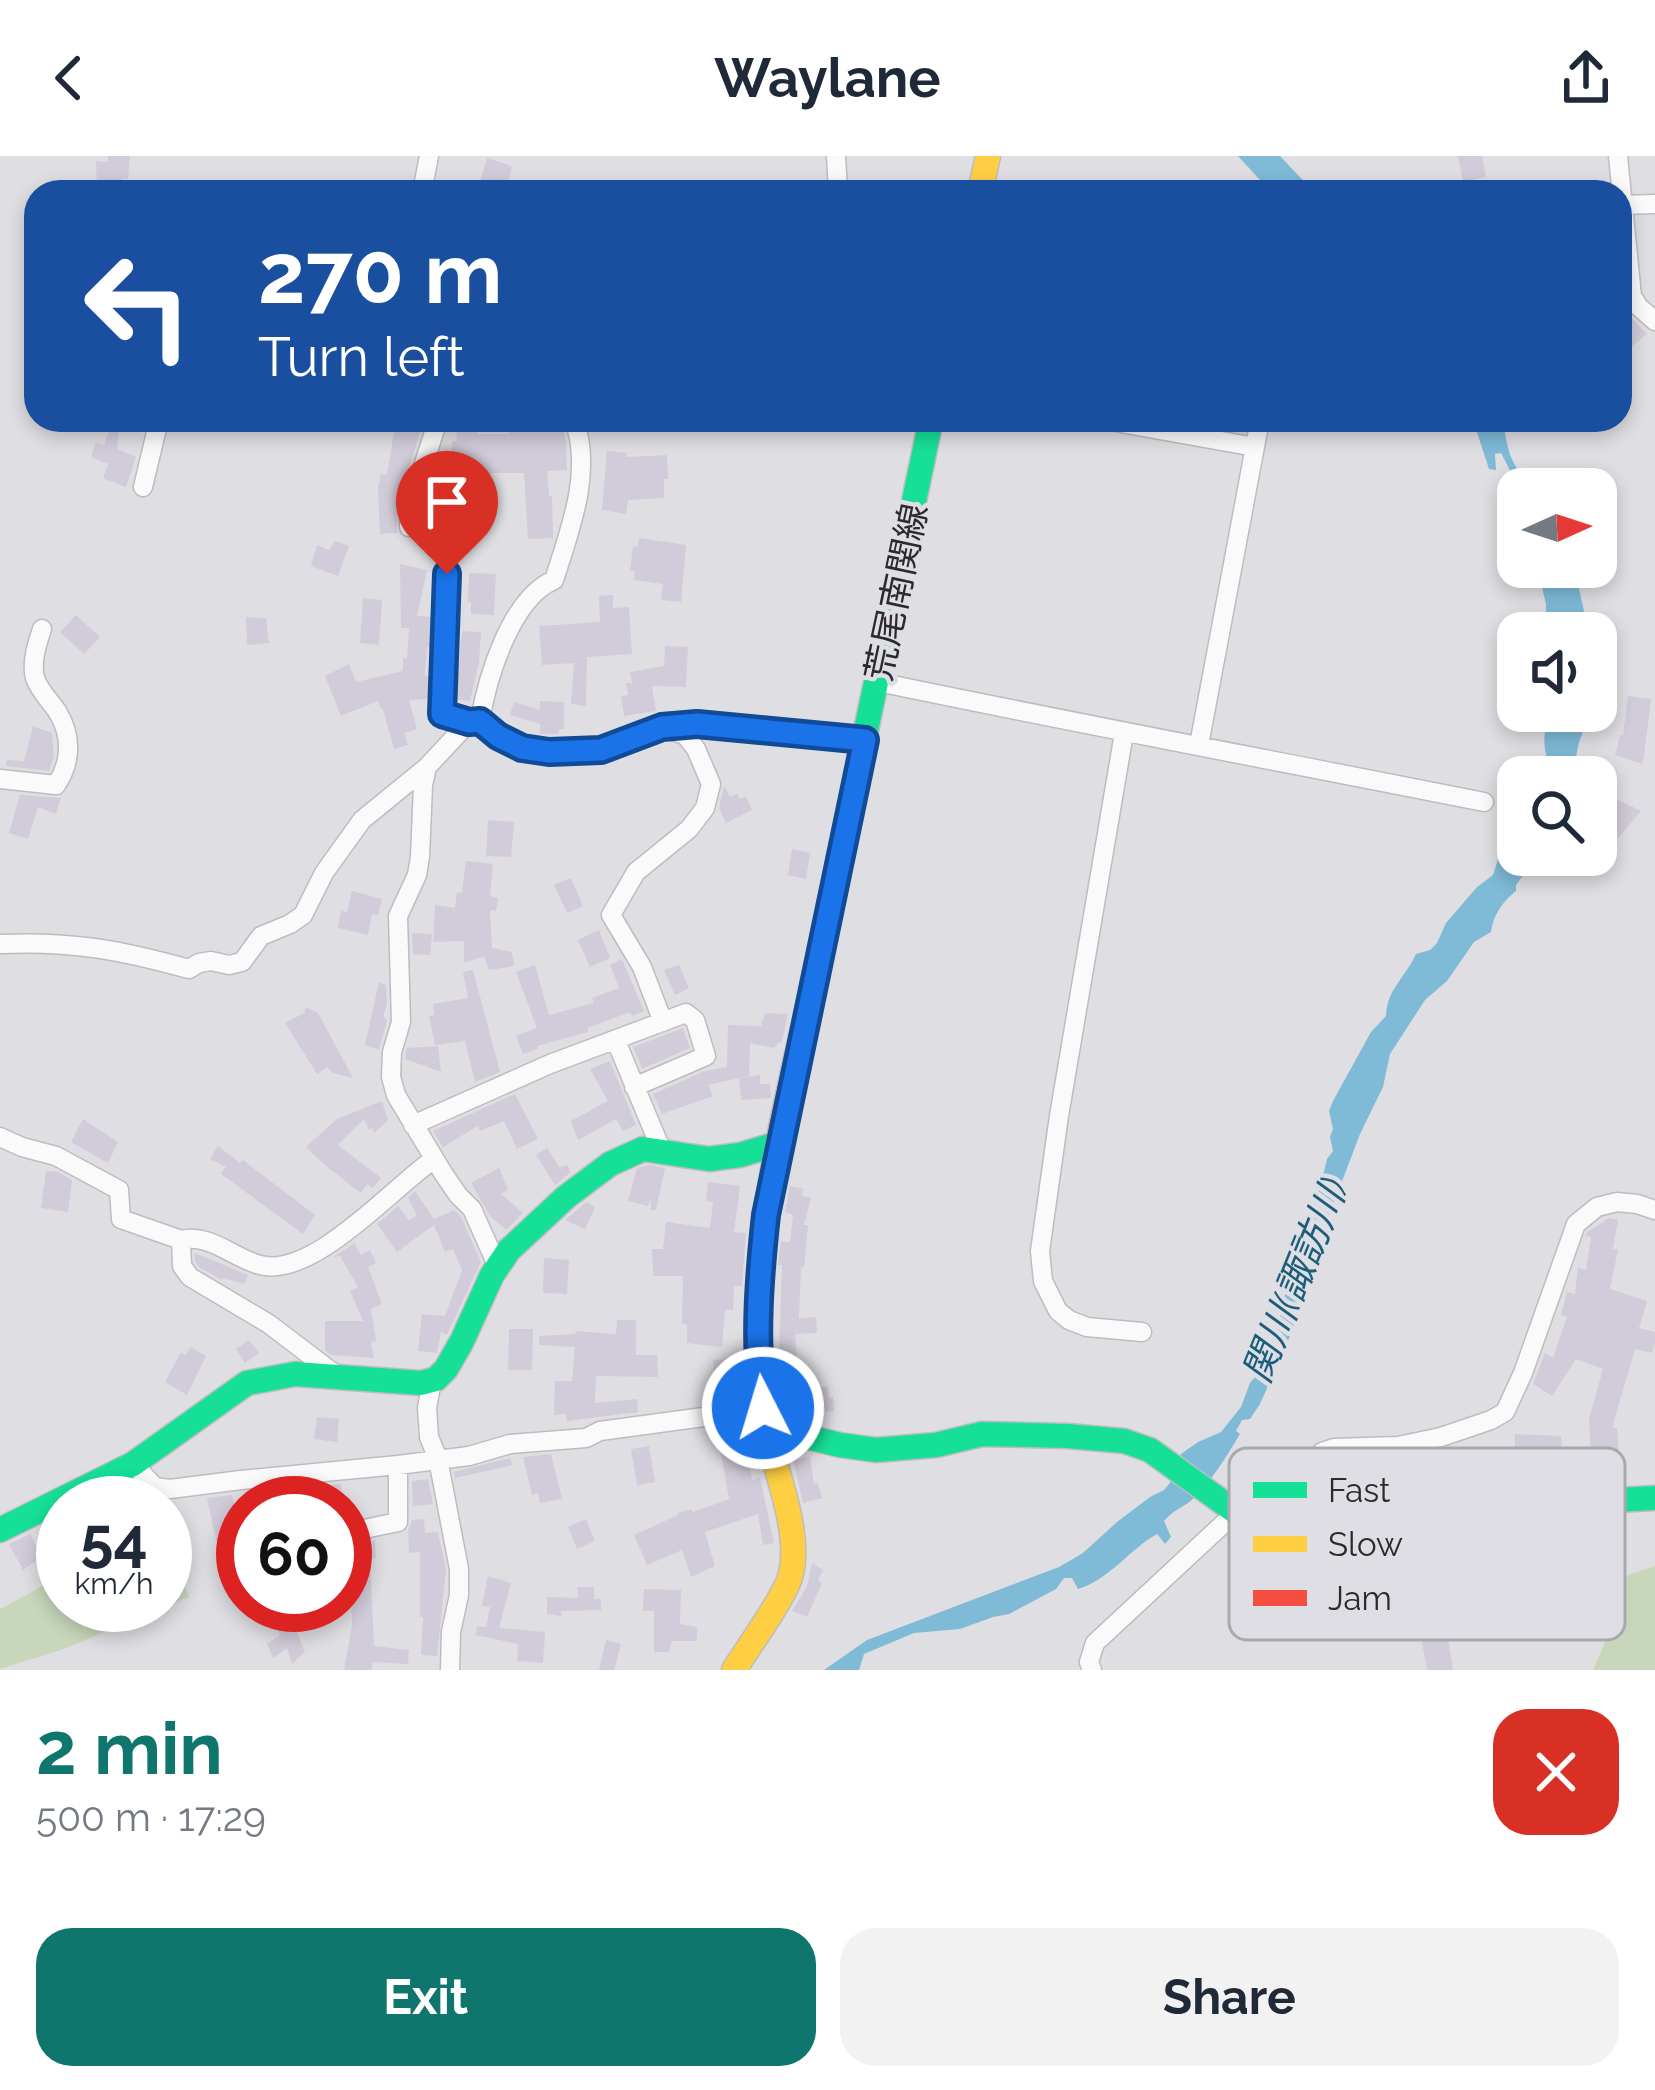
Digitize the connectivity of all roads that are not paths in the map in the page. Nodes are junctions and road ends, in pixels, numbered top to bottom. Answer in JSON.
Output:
{"nodes":[{"id":1,"x":1632,"y":296,"type":"edge"},
{"id":2,"x":1655,"y":321,"type":"edge"},
{"id":3,"x":156,"y":432,"type":"edge"},
{"id":4,"x":434,"y":432,"type":"edge"},
{"id":5,"x":578,"y":432,"type":"edge"},
{"id":6,"x":929,"y":432,"type":"edge"},
{"id":7,"x":1171,"y":432,"type":"edge"},
{"id":8,"x":1258,"y":432,"type":"edge"},
{"id":9,"x":1255,"y":447,"type":"junction"},
{"id":10,"x":142,"y":487,"type":"dead end"},
{"id":11,"x":410,"y":527,"type":"dead end"},
{"id":12,"x":447,"y":574,"type":"dead end"},
{"id":13,"x":42,"y":629,"type":"dead end"},
{"id":14,"x":878,"y":682,"type":"junction"},
{"id":15,"x":474,"y":722,"type":"junction"},
{"id":16,"x":662,"y":727,"type":"junction"},
{"id":17,"x":1124,"y":733,"type":"junction"},
{"id":18,"x":865,"y":740,"type":"junction"},
{"id":19,"x":1199,"y":745,"type":"junction"},
{"id":20,"x":428,"y":767,"type":"junction"},
{"id":21,"x":0,"y":779,"type":"edge"},
{"id":22,"x":1484,"y":802,"type":"dead end"},
{"id":23,"x":0,"y":944,"type":"edge"},
{"id":24,"x":663,"y":1022,"type":"junction"},
{"id":25,"x":616,"y":1041,"type":"junction"},
{"id":26,"x":634,"y":1087,"type":"junction"},
{"id":27,"x":413,"y":1125,"type":"junction"},
{"id":28,"x":0,"y":1137,"type":"edge"},
{"id":29,"x":780,"y":1143,"type":"junction"},
{"id":30,"x":661,"y":1149,"type":"junction"},
{"id":31,"x":434,"y":1159,"type":"junction"},
{"id":32,"x":1655,"y":1210,"type":"edge"},
{"id":33,"x":181,"y":1240,"type":"junction"},
{"id":34,"x":497,"y":1265,"type":"junction"},
{"id":35,"x":1142,"y":1332,"type":"dead end"},
{"id":36,"x":340,"y":1378,"type":"junction"},
{"id":37,"x":432,"y":1381,"type":"junction"},
{"id":38,"x":764,"y":1418,"type":"junction"},
{"id":39,"x":1334,"y":1448,"type":"edge"},
{"id":40,"x":438,"y":1459,"type":"junction"},
{"id":41,"x":133,"y":1464,"type":"junction"},
{"id":42,"x":398,"y":1465,"type":"junction"},
{"id":43,"x":1655,"y":1498,"type":"edge"},
{"id":44,"x":1625,"y":1500,"type":"edge"},
{"id":45,"x":1229,"y":1507,"type":"joint"},
{"id":46,"x":372,"y":1527,"type":"edge"},
{"id":47,"x":0,"y":1530,"type":"edge"},
{"id":48,"x":450,"y":1670,"type":"edge"},
{"id":49,"x":734,"y":1670,"type":"edge"},
{"id":50,"x":1092,"y":1670,"type":"edge"}],
"edges":[{"from":1,"to":2,"type":"street"},
{"from":3,"to":10,"type":"street"},
{"from":4,"to":11,"type":"street"},
{"from":5,"to":15,"type":"street"},
{"from":6,"to":14,"type":"street","name":"荒尾南関線"},
{"from":7,"to":9,"type":"street"},
{"from":8,"to":9,"type":"street"},
{"from":9,"to":19,"type":"street"},
{"from":12,"to":15,"type":"street"},
{"from":13,"to":21,"type":"street"},
{"from":14,"to":17,"type":"street"},
{"from":14,"to":18,"type":"street","name":"荒尾南関線"},
{"from":15,"to":16,"type":"street"},
{"from":15,"to":20,"type":"street"},
{"from":16,"to":18,"type":"street"},
{"from":16,"to":24,"type":"street"},
{"from":17,"to":19,"type":"street"},
{"from":17,"to":35,"type":"street"},
{"from":18,"to":29,"type":"street","name":"荒尾南関線"},
{"from":19,"to":22,"type":"street"},
{"from":20,"to":23,"type":"street"},
{"from":20,"to":27,"type":"street"},
{"from":24,"to":25,"type":"street"},
{"from":24,"to":26,"type":"street"},
{"from":25,"to":26,"type":"street"},
{"from":25,"to":27,"type":"street"},
{"from":26,"to":30,"type":"street"},
{"from":27,"to":31,"type":"street"},
{"from":28,"to":33,"type":"street"},
{"from":29,"to":30,"type":"street"},
{"from":29,"to":38,"type":"street","name":"荒尾南関線"},
{"from":30,"to":34,"type":"street"},
{"from":31,"to":33,"type":"street"},
{"from":31,"to":34,"type":"street"},
{"from":32,"to":39,"type":"street"},
{"from":33,"to":36,"type":"street"},
{"from":34,"to":37,"type":"street"},
{"from":36,"to":37,"type":"street"},
{"from":36,"to":41,"type":"street"},
{"from":37,"to":40,"type":"street"},
{"from":38,"to":40,"type":"street"},
{"from":38,"to":45,"type":"street"},
{"from":38,"to":49,"type":"street","name":"荒尾南関線"},
{"from":40,"to":42,"type":"street"},
{"from":40,"to":48,"type":"street"},
{"from":41,"to":42,"type":"street"},
{"from":41,"to":47,"type":"street"},
{"from":42,"to":46,"type":"street"},
{"from":43,"to":44,"type":"street"},
{"from":45,"to":50,"type":"street"}]}
